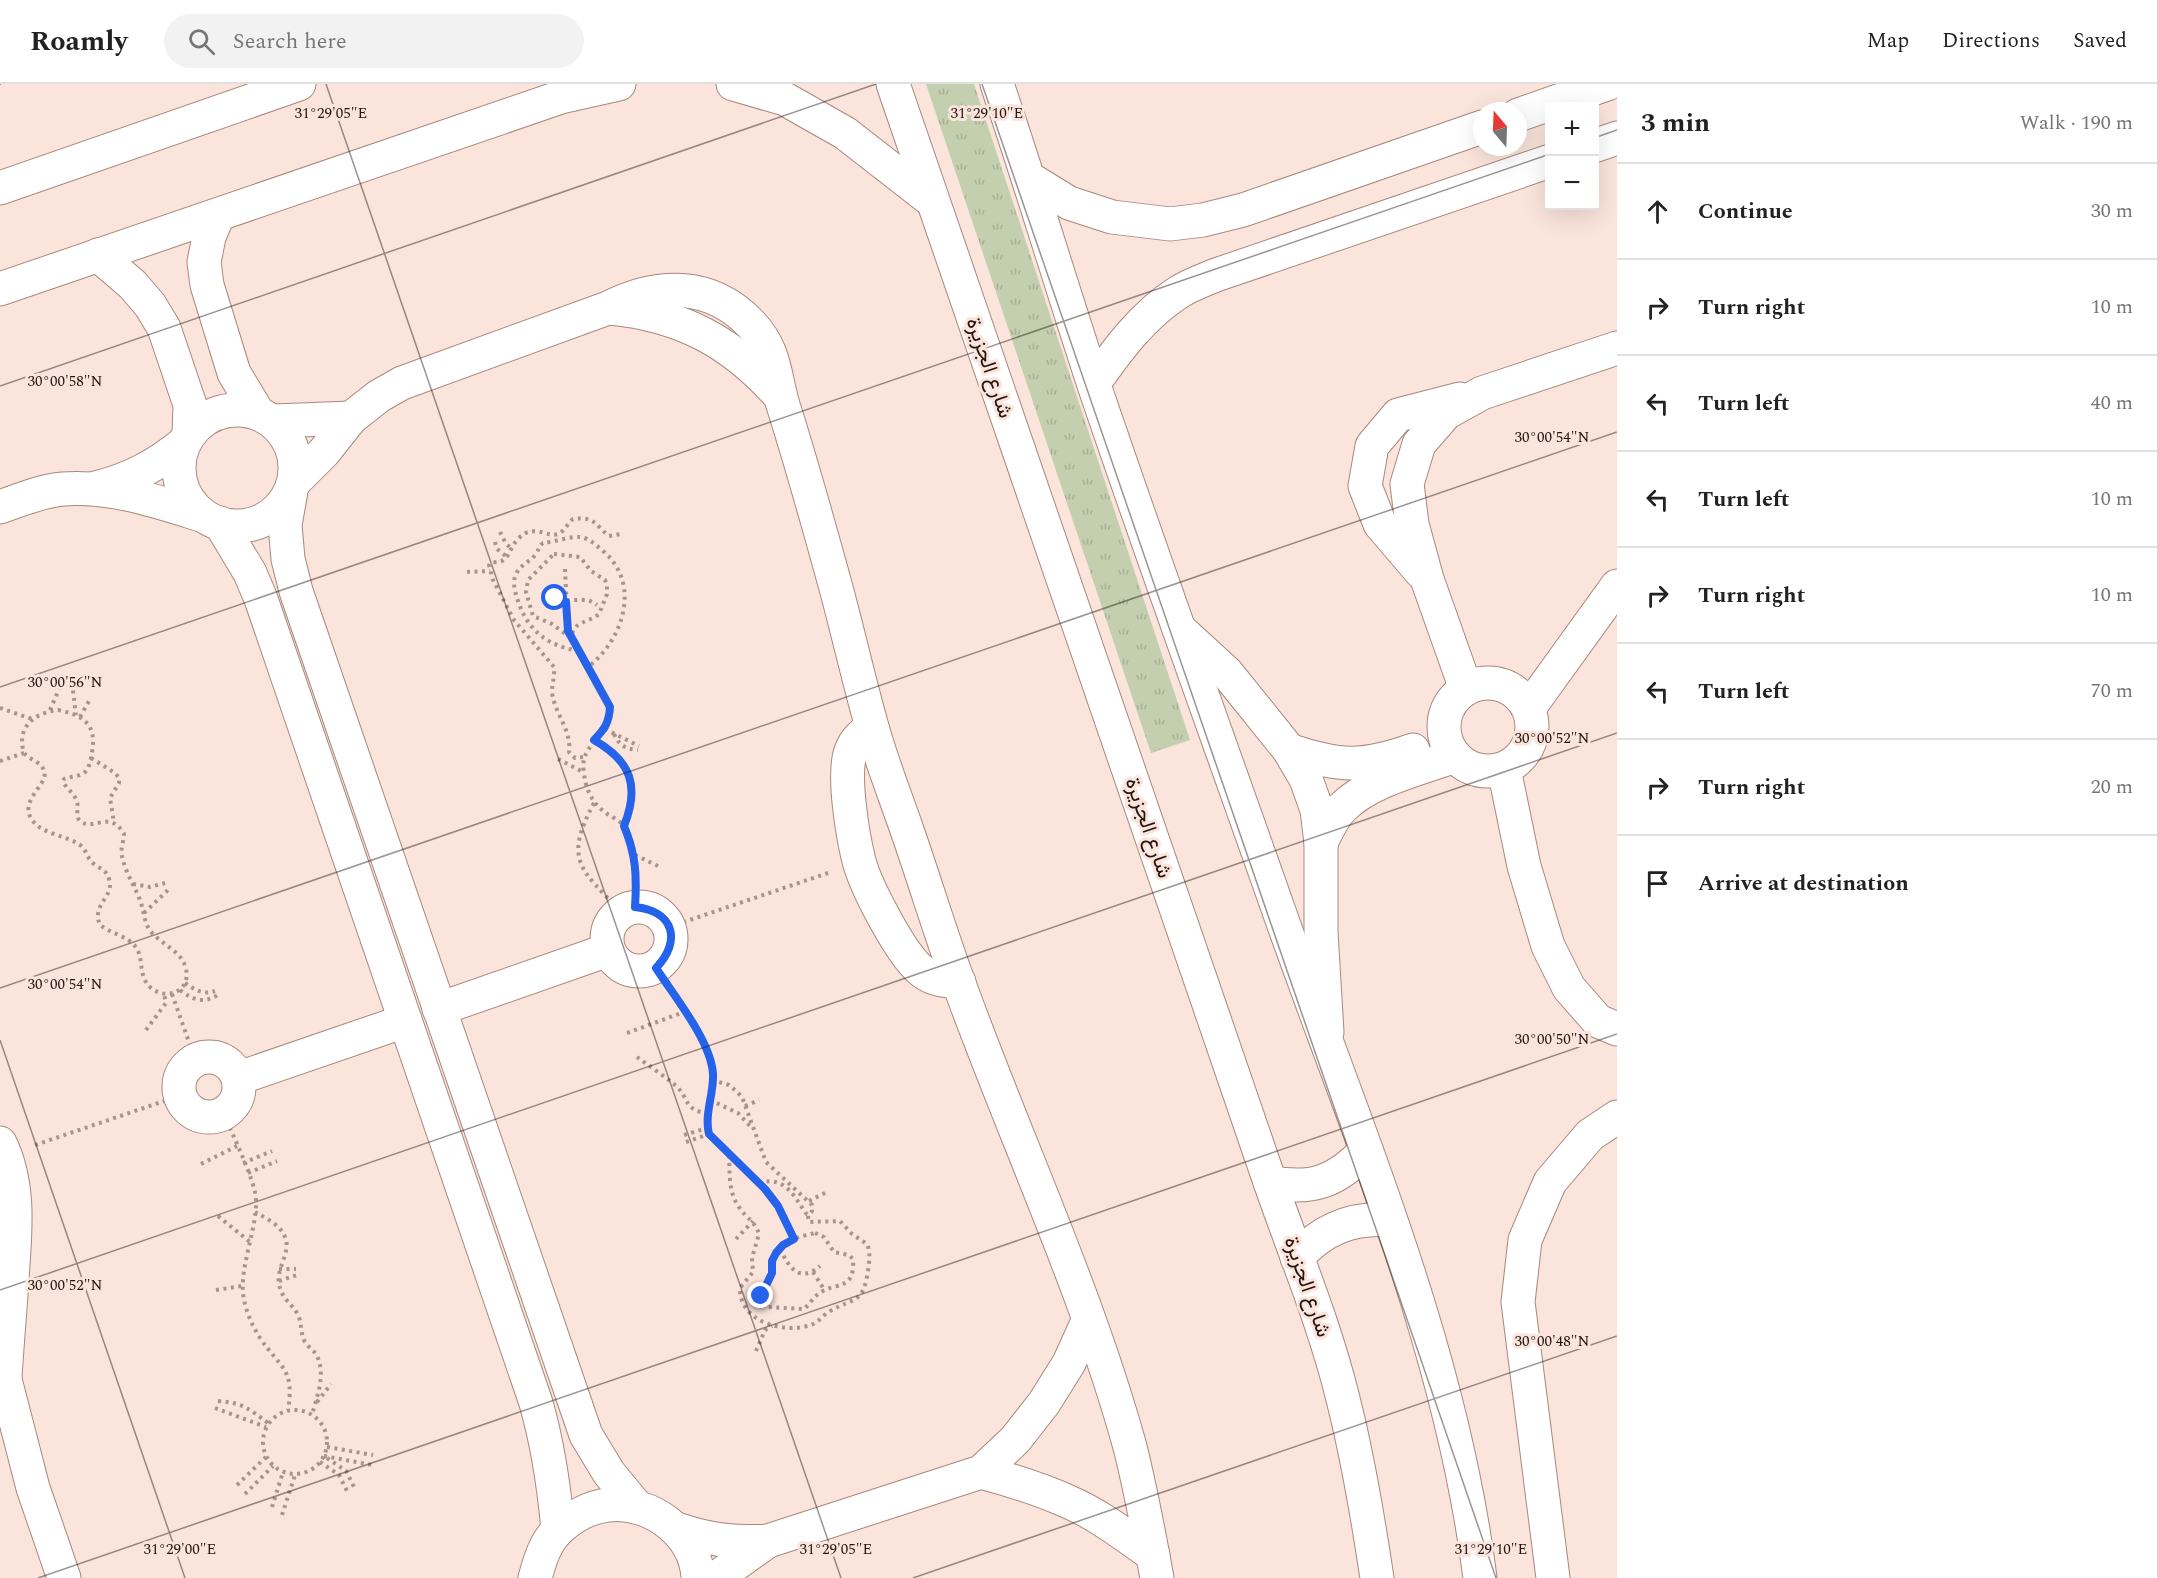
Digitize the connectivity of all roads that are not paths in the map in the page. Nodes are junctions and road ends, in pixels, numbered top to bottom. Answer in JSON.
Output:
{"nodes":[{"id":1,"x":299,"y":84,"type":"edge"},
{"id":2,"x":619,"y":84,"type":"edge"},
{"id":3,"x":733,"y":84,"type":"edge"},
{"id":4,"x":893,"y":84,"type":"edge"},
{"id":5,"x":997,"y":84,"type":"edge"},
{"id":6,"x":1607,"y":84,"type":"edge"},
{"id":7,"x":559,"y":90,"type":"edge"},
{"id":8,"x":1527,"y":112,"type":"edge"},
{"id":9,"x":1473,"y":130,"type":"edge"},
{"id":10,"x":1617,"y":138,"type":"edge"},
{"id":11,"x":1599,"y":144,"type":"edge"},
{"id":12,"x":1545,"y":163,"type":"edge"},
{"id":13,"x":1030,"y":179,"type":"junction"},
{"id":14,"x":0,"y":188,"type":"edge"},
{"id":15,"x":931,"y":200,"type":"junction"},
{"id":16,"x":1243,"y":210,"type":"junction"},
{"id":17,"x":218,"y":215,"type":"junction"},
{"id":18,"x":98,"y":255,"type":"junction"},
{"id":19,"x":1259,"y":260,"type":"junction"},
{"id":20,"x":0,"y":289,"type":"edge"},
{"id":21,"x":214,"y":311,"type":"junction"},
{"id":22,"x":164,"y":328,"type":"junction"},
{"id":23,"x":1617,"y":348,"type":"edge"},
{"id":24,"x":1094,"y":383,"type":"junction"},
{"id":25,"x":1482,"y":393,"type":"junction"},
{"id":26,"x":266,"y":417,"type":"junction"},
{"id":27,"x":351,"y":418,"type":"junction"},
{"id":28,"x":187,"y":438,"type":"junction"},
{"id":29,"x":292,"y":487,"type":"junction"},
{"id":30,"x":90,"y":489,"type":"junction"},
{"id":31,"x":0,"y":507,"type":"edge"},
{"id":32,"x":212,"y":520,"type":"junction"},
{"id":33,"x":1427,"y":579,"type":"junction"},
{"id":34,"x":1617,"y":586,"type":"edge"},
{"id":35,"x":1179,"y":629,"type":"junction"},
{"id":36,"x":1466,"y":689,"type":"junction"},
{"id":37,"x":1529,"y":708,"type":"junction"},
{"id":38,"x":872,"y":728,"type":"junction"},
{"id":39,"x":1450,"y":747,"type":"junction"},
{"id":40,"x":1289,"y":750,"type":"junction"},
{"id":41,"x":1504,"y":769,"type":"junction"},
{"id":42,"x":1321,"y":843,"type":"junction"},
{"id":43,"x":608,"y":950,"type":"junction"},
{"id":44,"x":958,"y":982,"type":"junction"},
{"id":45,"x":439,"y":1009,"type":"junction"},
{"id":46,"x":405,"y":1021,"type":"junction"},
{"id":47,"x":1617,"y":1029,"type":"edge"},
{"id":48,"x":1329,"y":1052,"type":"junction"},
{"id":49,"x":239,"y":1078,"type":"junction"},
{"id":50,"x":1617,"y":1117,"type":"edge"},
{"id":51,"x":3,"y":1149,"type":"edge"},
{"id":52,"x":1366,"y":1150,"type":"junction"},
{"id":53,"x":1270,"y":1182,"type":"junction"},
{"id":54,"x":1390,"y":1220,"type":"junction"},
{"id":55,"x":8,"y":1233,"type":"edge"},
{"id":56,"x":1297,"y":1258,"type":"junction"},
{"id":57,"x":1088,"y":1321,"type":"junction"},
{"id":58,"x":2,"y":1368,"type":"edge"},
{"id":59,"x":981,"y":1472,"type":"junction"},
{"id":60,"x":637,"y":1507,"type":"junction"},
{"id":61,"x":676,"y":1529,"type":"junction"},
{"id":62,"x":558,"y":1530,"type":"junction"},
{"id":63,"x":768,"y":1541,"type":"junction"},
{"id":64,"x":1155,"y":1566,"type":"edge"},
{"id":65,"x":64,"y":1578,"type":"edge"},
{"id":66,"x":535,"y":1578,"type":"edge"},
{"id":67,"x":698,"y":1578,"type":"edge"},
{"id":68,"x":717,"y":1578,"type":"edge"},
{"id":69,"x":1377,"y":1578,"type":"edge"},
{"id":70,"x":1480,"y":1578,"type":"edge"},
{"id":71,"x":1553,"y":1578,"type":"edge"}],
"edges":[{"from":1,"to":14,"type":"street"},
{"from":2,"to":7,"type":"street"},
{"from":3,"to":15,"type":"street"},
{"from":4,"to":15,"type":"street","name":"شارع الجزيرة"},
{"from":5,"to":13,"type":"street"},
{"from":6,"to":8,"type":"street"},
{"from":7,"to":17,"type":"street"},
{"from":9,"to":16,"type":"street"},
{"from":10,"to":11,"type":"street"},
{"from":12,"to":19,"type":"street"},
{"from":13,"to":16,"type":"street"},
{"from":13,"to":24,"type":"street"},
{"from":15,"to":53,"type":"street","name":"شارع الجزيرة"},
{"from":16,"to":19,"type":"street"},
{"from":17,"to":18,"type":"street"},
{"from":17,"to":21,"type":"street"},
{"from":18,"to":20,"type":"street"},
{"from":18,"to":22,"type":"street"},
{"from":19,"to":24,"type":"street"},
{"from":21,"to":22,"type":"street"},
{"from":21,"to":26,"type":"street"},
{"from":22,"to":28,"type":"street"},
{"from":23,"to":25,"type":"street"},
{"from":24,"to":35,"type":"street"},
{"from":25,"to":33,"type":"street"},
{"from":25,"to":33,"type":"street"},
{"from":26,"to":27,"type":"street"},
{"from":26,"to":28,"type":"street"},
{"from":26,"to":29,"type":"street"},
{"from":27,"to":29,"type":"street"},
{"from":27,"to":38,"type":"street"},
{"from":28,"to":30,"type":"street"},
{"from":28,"to":32,"type":"street"},
{"from":29,"to":32,"type":"street"},
{"from":29,"to":45,"type":"street"},
{"from":30,"to":31,"type":"street"},
{"from":30,"to":32,"type":"street"},
{"from":32,"to":46,"type":"street"},
{"from":33,"to":36,"type":"street"},
{"from":34,"to":37,"type":"street"},
{"from":35,"to":40,"type":"street"},
{"from":35,"to":48,"type":"street"},
{"from":36,"to":37,"type":"street"},
{"from":36,"to":39,"type":"street"},
{"from":37,"to":41,"type":"street"},
{"from":38,"to":44,"type":"street"},
{"from":38,"to":44,"type":"street"},
{"from":39,"to":40,"type":"street"},
{"from":39,"to":41,"type":"street"},
{"from":39,"to":42,"type":"street"},
{"from":40,"to":42,"type":"street"},
{"from":41,"to":47,"type":"street"},
{"from":42,"to":48,"type":"street"},
{"from":43,"to":43,"type":"street"},
{"from":43,"to":45,"type":"street"},
{"from":44,"to":57,"type":"street"},
{"from":45,"to":60,"type":"street"},
{"from":46,"to":49,"type":"street"},
{"from":46,"to":62,"type":"street"},
{"from":48,"to":52,"type":"street"},
{"from":49,"to":49,"type":"street"},
{"from":50,"to":71,"type":"street"},
{"from":51,"to":55,"type":"street"},
{"from":52,"to":53,"type":"street"},
{"from":52,"to":54,"type":"street"},
{"from":53,"to":56,"type":"street","name":"شارع الجزيرة"},
{"from":54,"to":56,"type":"street"},
{"from":54,"to":70,"type":"street"},
{"from":55,"to":58,"type":"street"},
{"from":56,"to":69,"type":"street","name":"شارع الجزيرة"},
{"from":57,"to":59,"type":"street"},
{"from":57,"to":64,"type":"street"},
{"from":58,"to":65,"type":"street"},
{"from":59,"to":63,"type":"street"},
{"from":59,"to":64,"type":"street"},
{"from":60,"to":61,"type":"street"},
{"from":60,"to":62,"type":"street"},
{"from":61,"to":63,"type":"street"},
{"from":61,"to":67,"type":"street"},
{"from":62,"to":66,"type":"street"},
{"from":63,"to":68,"type":"street"}]}
